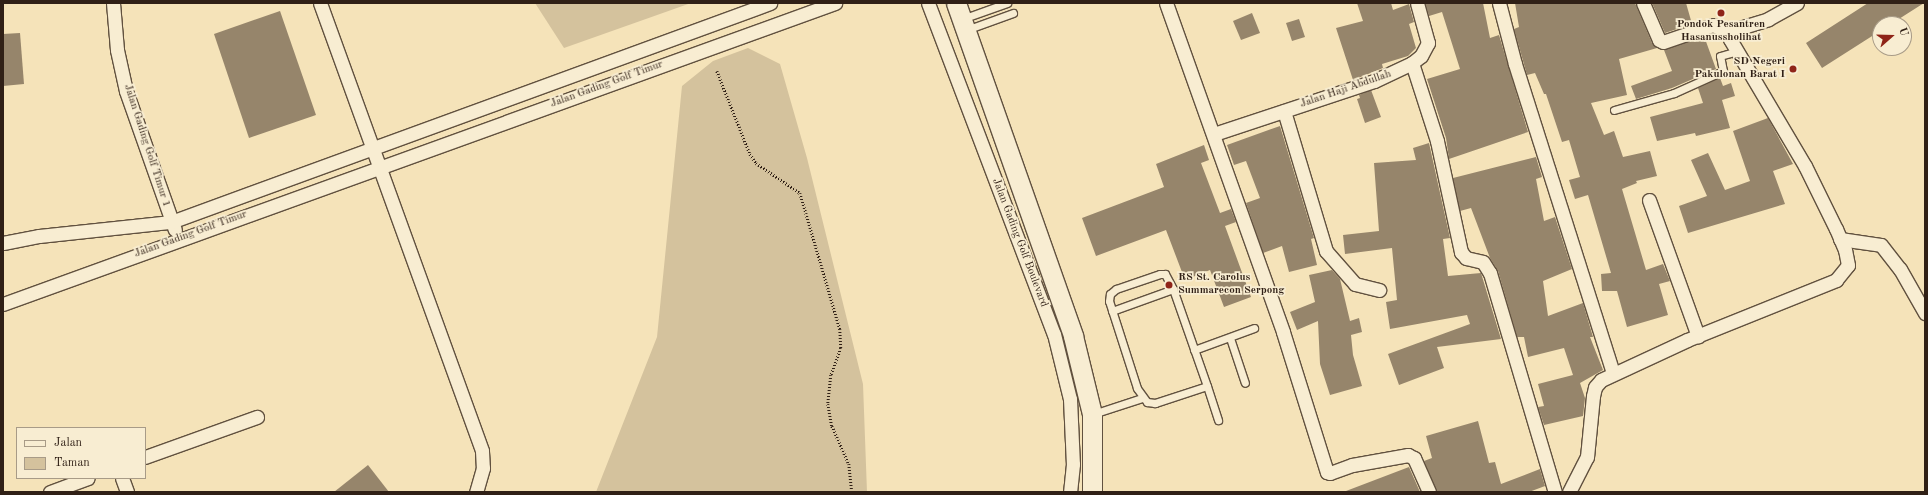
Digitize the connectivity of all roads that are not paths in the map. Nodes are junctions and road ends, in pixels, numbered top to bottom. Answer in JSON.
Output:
{"nodes":[{"id":1,"x":113,"y":3,"type":"edge"},
{"id":2,"x":320,"y":3,"type":"edge"},
{"id":3,"x":770,"y":3,"type":"edge"},
{"id":4,"x":835,"y":3,"type":"edge"},
{"id":5,"x":928,"y":3,"type":"edge"},
{"id":6,"x":1007,"y":3,"type":"edge"},
{"id":7,"x":1166,"y":3,"type":"edge"},
{"id":8,"x":1418,"y":3,"type":"edge"},
{"id":9,"x":1499,"y":3,"type":"edge"},
{"id":10,"x":1643,"y":3,"type":"edge"},
{"id":11,"x":1797,"y":3,"type":"edge"},
{"id":12,"x":1013,"y":13,"type":"dead end"},
{"id":13,"x":961,"y":18,"type":"edge"},
{"id":14,"x":1731,"y":33,"type":"junction"},
{"id":15,"x":1738,"y":51,"type":"junction"},
{"id":16,"x":1412,"y":63,"type":"junction"},
{"id":17,"x":1614,"y":110,"type":"dead end"},
{"id":18,"x":1284,"y":112,"type":"junction"},
{"id":19,"x":1214,"y":134,"type":"junction"},
{"id":20,"x":373,"y":148,"type":"junction"},
{"id":21,"x":379,"y":167,"type":"junction"},
{"id":22,"x":1649,"y":200,"type":"dead end"},
{"id":23,"x":171,"y":222,"type":"junction"},
{"id":24,"x":180,"y":239,"type":"junction"},
{"id":25,"x":1840,"y":239,"type":"junction"},
{"id":26,"x":3,"y":243,"type":"edge"},
{"id":27,"x":1173,"y":289,"type":"junction"},
{"id":28,"x":1379,"y":290,"type":"dead end"},
{"id":29,"x":3,"y":304,"type":"edge"},
{"id":30,"x":1112,"y":310,"type":"junction"},
{"id":31,"x":1925,"y":313,"type":"edge"},
{"id":32,"x":1254,"y":328,"type":"dead end"},
{"id":33,"x":1698,"y":336,"type":"junction"},
{"id":34,"x":1230,"y":338,"type":"junction"},
{"id":35,"x":1194,"y":350,"type":"junction"},
{"id":36,"x":1613,"y":373,"type":"junction"},
{"id":37,"x":1245,"y":383,"type":"dead end"},
{"id":38,"x":1206,"y":386,"type":"junction"},
{"id":39,"x":1142,"y":398,"type":"junction"},
{"id":40,"x":1092,"y":414,"type":"junction"},
{"id":41,"x":257,"y":417,"type":"dead end"},
{"id":42,"x":1218,"y":420,"type":"dead end"},
{"id":43,"x":146,"y":457,"type":"edge"},
{"id":44,"x":85,"y":479,"type":"edge"},
{"id":45,"x":122,"y":479,"type":"edge"},
{"id":46,"x":50,"y":492,"type":"edge"},
{"id":47,"x":127,"y":492,"type":"edge"},
{"id":48,"x":476,"y":492,"type":"edge"},
{"id":49,"x":1070,"y":492,"type":"edge"},
{"id":50,"x":1092,"y":492,"type":"edge"},
{"id":51,"x":1429,"y":492,"type":"edge"},
{"id":52,"x":1555,"y":492,"type":"edge"},
{"id":53,"x":1570,"y":492,"type":"edge"}],
"edges":[{"from":1,"to":23,"type":"street","name":"Jalan Gading Golf Timur 1"},
{"from":2,"to":20,"type":"street"},
{"from":3,"to":20,"type":"street","name":"Jalan Gading Golf Timur"},
{"from":4,"to":21,"type":"street","name":"Jalan Gading Golf Timur"},
{"from":5,"to":49,"type":"street","name":"Jalan Gading Golf Boulevard"},
{"from":6,"to":13,"type":"lane"},
{"from":7,"to":19,"type":"street"},
{"from":8,"to":16,"type":"street","name":"Jalan Haji Abdullah"},
{"from":9,"to":36,"type":"street"},
{"from":10,"to":14,"type":"street"},
{"from":11,"to":14,"type":"street"},
{"from":12,"to":13,"type":"lane"},
{"from":13,"to":40,"type":"main road","name":"Jalan Gading Golf Boulevard"},
{"from":14,"to":15,"type":"street"},
{"from":15,"to":17,"type":"lane"},
{"from":15,"to":25,"type":"street"},
{"from":16,"to":18,"type":"street","name":"Jalan Haji Abdullah"},
{"from":16,"to":52,"type":"street"},
{"from":18,"to":19,"type":"street","name":"Jalan Haji Abdullah"},
{"from":18,"to":28,"type":"street"},
{"from":19,"to":51,"type":"street"},
{"from":20,"to":21,"type":"street"},
{"from":20,"to":23,"type":"street","name":"Jalan Gading Golf Timur"},
{"from":21,"to":24,"type":"street","name":"Jalan Gading Golf Timur"},
{"from":21,"to":48,"type":"street"},
{"from":22,"to":33,"type":"street"},
{"from":23,"to":24,"type":"street","name":"Jalan Gading Golf Timur 1"},
{"from":23,"to":26,"type":"street","name":"Jalan Gading Golf Timur"},
{"from":24,"to":29,"type":"street","name":"Jalan Gading Golf Timur"},
{"from":25,"to":31,"type":"street"},
{"from":25,"to":33,"type":"street"},
{"from":27,"to":30,"type":"lane"},
{"from":27,"to":30,"type":"lane"},
{"from":27,"to":35,"type":"lane"},
{"from":30,"to":39,"type":"lane"},
{"from":32,"to":34,"type":"lane"},
{"from":33,"to":36,"type":"street"},
{"from":34,"to":35,"type":"lane"},
{"from":34,"to":37,"type":"lane"},
{"from":35,"to":38,"type":"lane"},
{"from":36,"to":53,"type":"street"},
{"from":38,"to":39,"type":"lane"},
{"from":38,"to":42,"type":"lane"},
{"from":39,"to":40,"type":"lane"},
{"from":40,"to":50,"type":"main road","name":"Jalan Gading Golf Boulevard"},
{"from":41,"to":43,"type":"street"},
{"from":44,"to":46,"type":"street"},
{"from":45,"to":47,"type":"street"}]}
